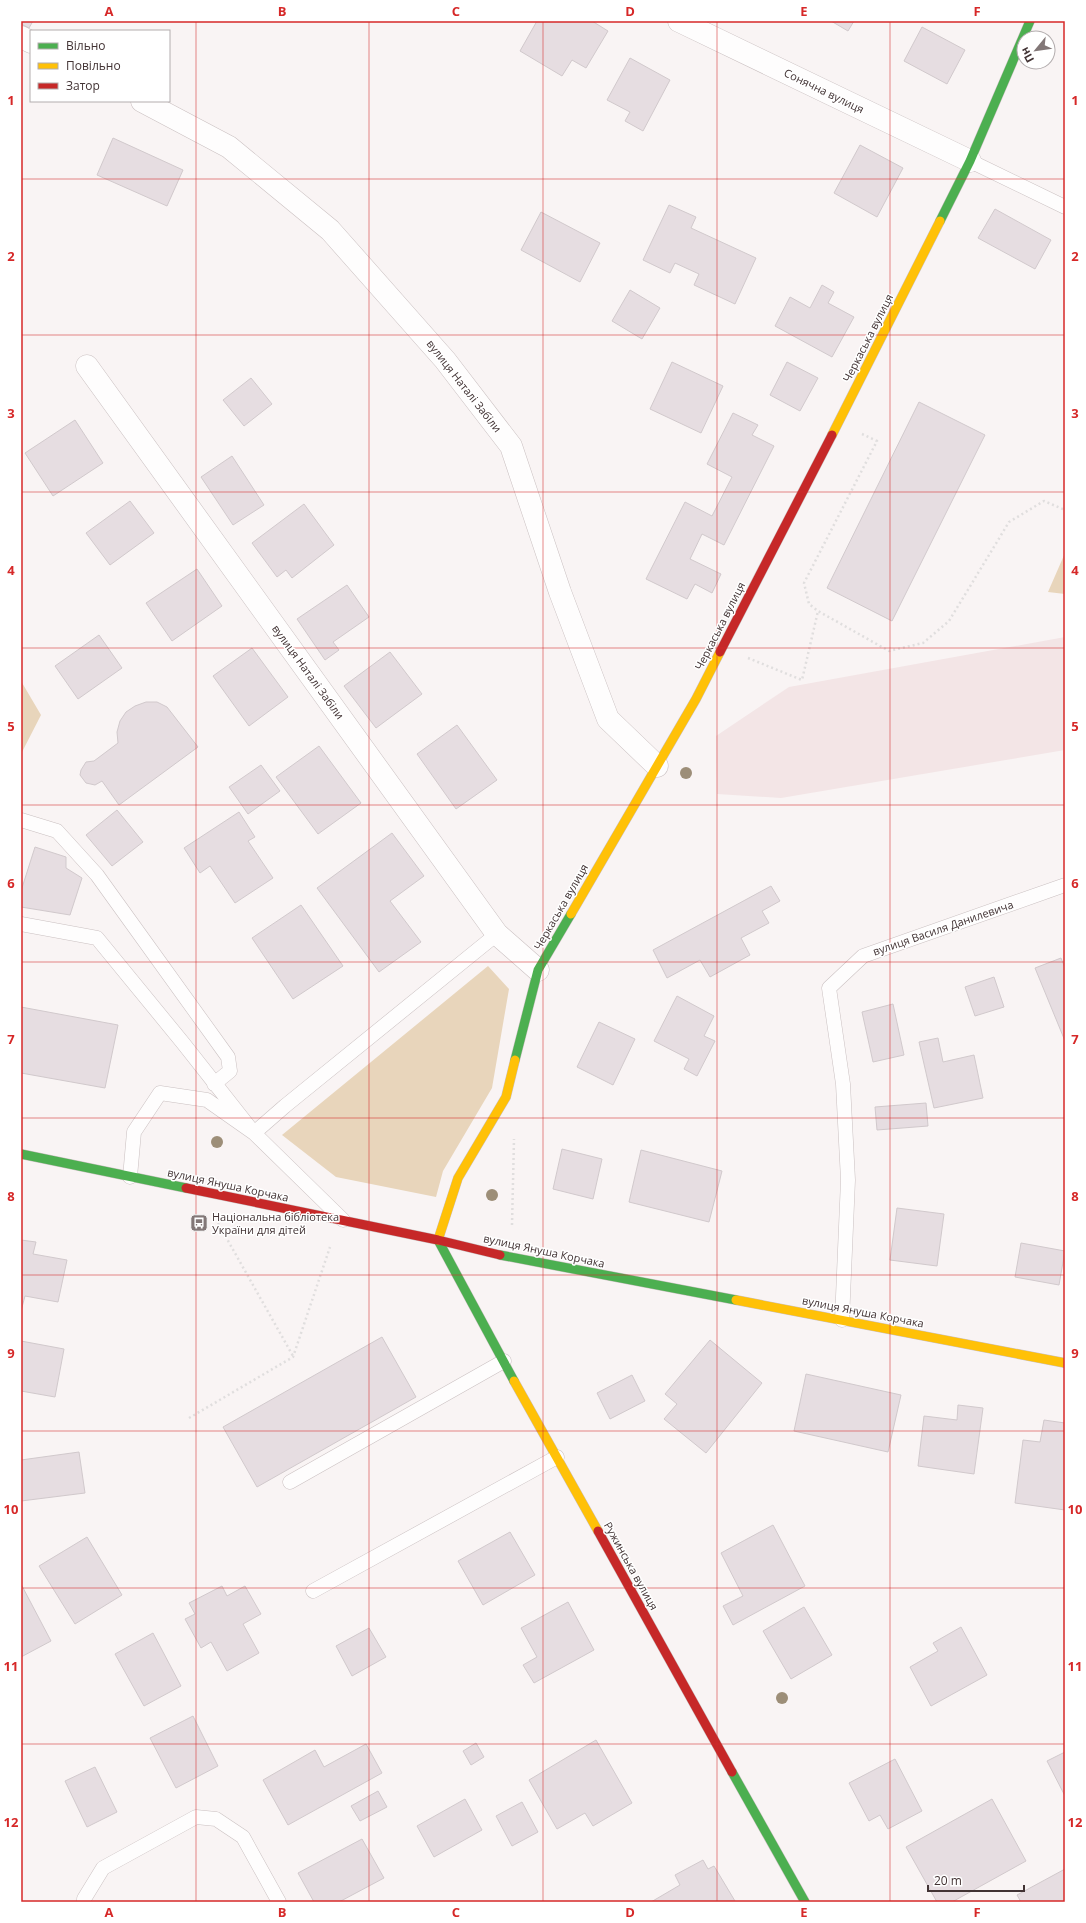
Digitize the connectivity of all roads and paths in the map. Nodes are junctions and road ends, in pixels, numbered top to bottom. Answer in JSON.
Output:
{"nodes":[{"id":1,"x":679,"y":21,"type":"edge"},
{"id":2,"x":1030,"y":21,"type":"edge"},
{"id":3,"x":21,"y":37,"type":"edge"},
{"id":4,"x":30,"y":42,"type":"edge"},
{"id":5,"x":144,"y":102,"type":"edge"},
{"id":6,"x":970,"y":161,"type":"junction"},
{"id":7,"x":1065,"y":207,"type":"edge"},
{"id":8,"x":87,"y":366,"type":"dead end"},
{"id":9,"x":859,"y":432,"type":"dead end"},
{"id":10,"x":1065,"y":510,"type":"edge"},
{"id":11,"x":818,"y":611,"type":"junction"},
{"id":12,"x":742,"y":656,"type":"dead end"},
{"id":13,"x":657,"y":766,"type":"junction"},
{"id":14,"x":21,"y":820,"type":"edge"},
{"id":15,"x":1065,"y":885,"type":"edge"},
{"id":16,"x":21,"y":924,"type":"edge"},
{"id":17,"x":497,"y":934,"type":"junction"},
{"id":18,"x":538,"y":970,"type":"junction"},
{"id":19,"x":214,"y":1084,"type":"junction"},
{"id":20,"x":514,"y":1132,"type":"dead end"},
{"id":21,"x":254,"y":1133,"type":"junction"},
{"id":22,"x":21,"y":1154,"type":"edge"},
{"id":23,"x":130,"y":1177,"type":"junction"},
{"id":24,"x":343,"y":1220,"type":"junction"},
{"id":25,"x":216,"y":1221,"type":"dead end"},
{"id":26,"x":512,"y":1224,"type":"dead end"},
{"id":27,"x":438,"y":1240,"type":"junction"},
{"id":28,"x":330,"y":1247,"type":"dead end"},
{"id":29,"x":842,"y":1320,"type":"junction"},
{"id":30,"x":293,"y":1357,"type":"junction"},
{"id":31,"x":504,"y":1361,"type":"junction"},
{"id":32,"x":1065,"y":1363,"type":"edge"},
{"id":33,"x":189,"y":1418,"type":"dead end"},
{"id":34,"x":557,"y":1457,"type":"junction"},
{"id":35,"x":290,"y":1482,"type":"dead end"},
{"id":36,"x":313,"y":1591,"type":"dead end"},
{"id":37,"x":84,"y":1902,"type":"edge"},
{"id":38,"x":278,"y":1902,"type":"edge"},
{"id":39,"x":805,"y":1902,"type":"edge"}],
"edges":[{"from":1,"to":6,"type":"street","name":"Сонячна вулиця"},
{"from":2,"to":6,"type":"street","name":"Черкаська вулиця"},
{"from":3,"to":4,"type":"street"},
{"from":5,"to":13,"type":"street","name":"вулиця Наталі Забіли"},
{"from":6,"to":7,"type":"lane"},
{"from":6,"to":13,"type":"street","name":"Черкаська вулиця"},
{"from":8,"to":17,"type":"street","name":"вулиця Наталі Забіли"},
{"from":9,"to":11,"type":"path"},
{"from":10,"to":11,"type":"path"},
{"from":11,"to":12,"type":"path"},
{"from":13,"to":18,"type":"street","name":"Черкаська вулиця"},
{"from":14,"to":19,"type":"lane"},
{"from":15,"to":29,"type":"lane","name":"вулиця Василя Данилевича"},
{"from":16,"to":19,"type":"lane"},
{"from":17,"to":18,"type":"street","name":"вулиця Наталі Забіли"},
{"from":17,"to":21,"type":"lane"},
{"from":18,"to":27,"type":"street","name":"Черкаська вулиця"},
{"from":19,"to":21,"type":"lane"},
{"from":20,"to":26,"type":"path"},
{"from":21,"to":23,"type":"lane"},
{"from":21,"to":24,"type":"lane"},
{"from":22,"to":23,"type":"street","name":"вулиця Януша Корчака"},
{"from":23,"to":24,"type":"street","name":"вулиця Януша Корчака"},
{"from":24,"to":27,"type":"street","name":"вулиця Януша Корчака"},
{"from":25,"to":30,"type":"path"},
{"from":27,"to":29,"type":"street","name":"вулиця Януша Корчака"},
{"from":27,"to":31,"type":"street","name":"Ружинська вулиця"},
{"from":28,"to":30,"type":"path"},
{"from":29,"to":32,"type":"street","name":"вулиця Януша Корчака"},
{"from":30,"to":33,"type":"path"},
{"from":31,"to":34,"type":"street","name":"Ружинська вулиця"},
{"from":31,"to":35,"type":"lane"},
{"from":34,"to":36,"type":"lane"},
{"from":34,"to":39,"type":"street","name":"Ружинська вулиця"},
{"from":37,"to":38,"type":"lane"}]}
